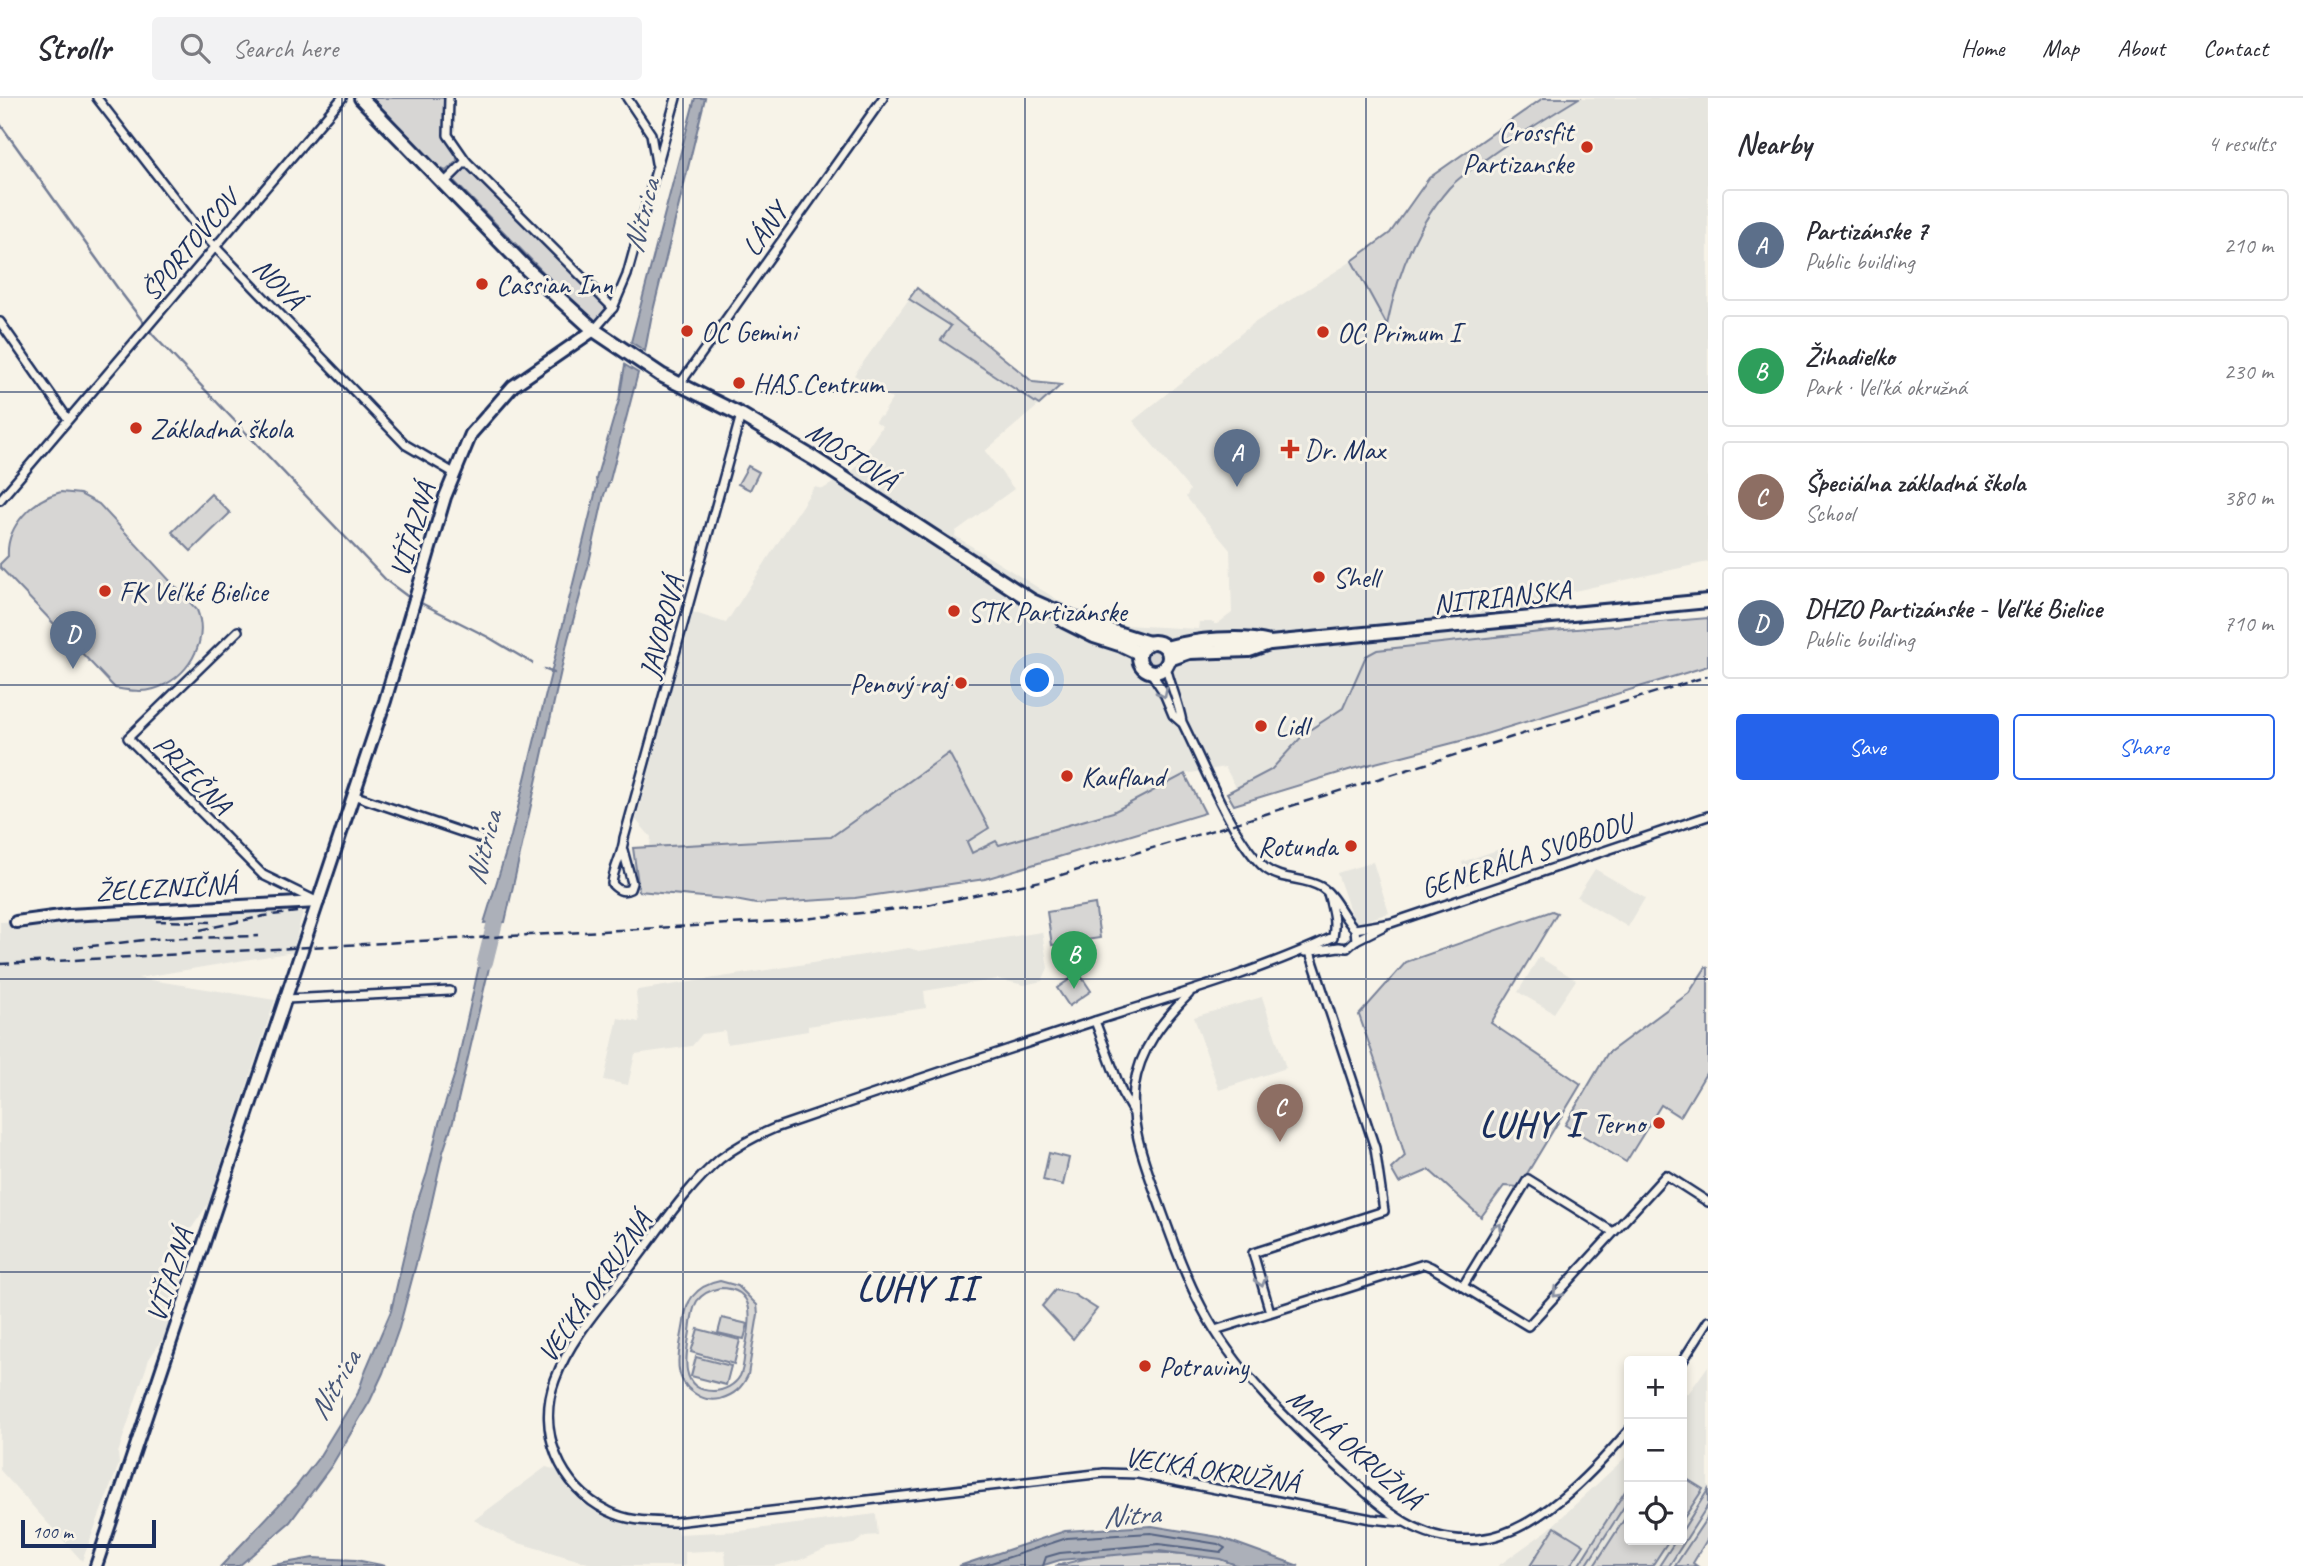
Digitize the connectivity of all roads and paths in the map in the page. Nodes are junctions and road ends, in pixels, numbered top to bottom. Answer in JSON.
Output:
{"nodes":[{"id":1,"x":97,"y":98,"type":"edge"},
{"id":2,"x":342,"y":98,"type":"edge"},
{"id":3,"x":360,"y":98,"type":"edge"},
{"id":4,"x":449,"y":98,"type":"edge"},
{"id":5,"x":627,"y":98,"type":"edge"},
{"id":6,"x":676,"y":98,"type":"edge"},
{"id":7,"x":883,"y":98,"type":"edge"},
{"id":8,"x":466,"y":160,"type":"junction"},
{"id":9,"x":656,"y":165,"type":"junction"},
{"id":10,"x":443,"y":184,"type":"junction"},
{"id":11,"x":215,"y":247,"type":"junction"},
{"id":12,"x":612,"y":308,"type":"junction"},
{"id":13,"x":0,"y":322,"type":"edge"},
{"id":14,"x":594,"y":330,"type":"junction"},
{"id":15,"x":680,"y":384,"type":"junction"},
{"id":16,"x":741,"y":415,"type":"junction"},
{"id":17,"x":68,"y":419,"type":"junction"},
{"id":18,"x":454,"y":473,"type":"junction"},
{"id":19,"x":0,"y":500,"type":"edge"},
{"id":20,"x":1708,"y":601,"type":"edge"},
{"id":21,"x":1057,"y":613,"type":"junction"},
{"id":22,"x":238,"y":631,"type":"dead end"},
{"id":23,"x":1149,"y":643,"type":"junction"},
{"id":24,"x":1139,"y":653,"type":"junction"},
{"id":25,"x":1167,"y":658,"type":"junction"},
{"id":26,"x":1150,"y":671,"type":"junction"},
{"id":27,"x":1182,"y":722,"type":"junction"},
{"id":28,"x":353,"y":795,"type":"junction"},
{"id":29,"x":1708,"y":816,"type":"edge"},
{"id":30,"x":479,"y":838,"type":"dead end"},
{"id":31,"x":623,"y":850,"type":"junction"},
{"id":32,"x":1328,"y":893,"type":"junction"},
{"id":33,"x":318,"y":902,"type":"junction"},
{"id":34,"x":16,"y":922,"type":"dead end"},
{"id":35,"x":1391,"y":923,"type":"junction"},
{"id":36,"x":1352,"y":926,"type":"junction"},
{"id":37,"x":1336,"y":928,"type":"junction"},
{"id":38,"x":1333,"y":937,"type":"junction"},
{"id":39,"x":1356,"y":940,"type":"junction"},
{"id":40,"x":1339,"y":947,"type":"junction"},
{"id":41,"x":1310,"y":952,"type":"junction"},
{"id":42,"x":1298,"y":954,"type":"junction"},
{"id":43,"x":450,"y":991,"type":"dead end"},
{"id":44,"x":1192,"y":991,"type":"junction"},
{"id":45,"x":286,"y":999,"type":"junction"},
{"id":46,"x":1095,"y":1021,"type":"junction"},
{"id":47,"x":1133,"y":1113,"type":"junction"},
{"id":48,"x":1708,"y":1202,"type":"edge"},
{"id":49,"x":1613,"y":1232,"type":"junction"},
{"id":50,"x":1463,"y":1286,"type":"junction"},
{"id":51,"x":1270,"y":1312,"type":"junction"},
{"id":52,"x":1708,"y":1321,"type":"edge"},
{"id":53,"x":1214,"y":1330,"type":"junction"},
{"id":54,"x":1686,"y":1356,"type":"edge"},
{"id":55,"x":1624,"y":1435,"type":"edge"},
{"id":56,"x":1402,"y":1522,"type":"junction"},
{"id":57,"x":96,"y":1566,"type":"edge"}],
"edges":[{"from":1,"to":11,"type":"street","name":"NOVÁ"},
{"from":2,"to":11,"type":"street","name":"ŠPORTOVCOV"},
{"from":3,"to":10,"type":"main road"},
{"from":4,"to":8,"type":"street"},
{"from":5,"to":9,"type":"street"},
{"from":6,"to":9,"type":"street"},
{"from":7,"to":15,"type":"street","name":"LÁNY"},
{"from":8,"to":10,"type":"street"},
{"from":8,"to":12,"type":"street"},
{"from":9,"to":12,"type":"street"},
{"from":10,"to":14,"type":"main road"},
{"from":11,"to":17,"type":"street","name":"ŠPORTOVCOV"},
{"from":11,"to":18,"type":"street","name":"NOVÁ"},
{"from":12,"to":14,"type":"street"},
{"from":13,"to":17,"type":"street"},
{"from":14,"to":15,"type":"main road","name":"MOSTOVÁ"},
{"from":14,"to":18,"type":"main road","name":"VÍŤAZNÁ"},
{"from":15,"to":16,"type":"main road","name":"MOSTOVÁ"},
{"from":16,"to":21,"type":"main road","name":"MOSTOVÁ"},
{"from":16,"to":31,"type":"street","name":"JAVOROVÁ"},
{"from":17,"to":19,"type":"street","name":"ŠPORTOVCOV"},
{"from":18,"to":28,"type":"main road","name":"VÍŤAZNÁ"},
{"from":20,"to":25,"type":"main road","name":"NITRIANSKA"},
{"from":21,"to":23,"type":"main road","name":"MOSTOVÁ"},
{"from":21,"to":24,"type":"main road","name":"MOSTOVÁ"},
{"from":22,"to":33,"type":"street","name":"PRIEČNA"},
{"from":23,"to":24,"type":"main road"},
{"from":23,"to":25,"type":"main road"},
{"from":24,"to":26,"type":"main road"},
{"from":25,"to":26,"type":"main road"},
{"from":25,"to":27,"type":"street"},
{"from":26,"to":27,"type":"street","one_way":true},
{"from":27,"to":32,"type":"street"},
{"from":28,"to":30,"type":"street"},
{"from":28,"to":33,"type":"main road","name":"VÍŤAZNÁ"},
{"from":29,"to":35,"type":"street","name":"GENERÁLA SVOBODU"},
{"from":31,"to":31,"type":"street","name":"JAVOROVÁ"},
{"from":32,"to":36,"type":"street"},
{"from":32,"to":37,"type":"street"},
{"from":33,"to":34,"type":"main road","name":"ŽELEZNIČNÁ"},
{"from":33,"to":45,"type":"main road","name":"VÍŤAZNÁ"},
{"from":35,"to":36,"type":"street","name":"GENERÁLA SVOBODU"},
{"from":35,"to":39,"type":"street"},
{"from":36,"to":37,"type":"street"},
{"from":36,"to":39,"type":"street"},
{"from":37,"to":38,"type":"street"},
{"from":38,"to":40,"type":"street"},
{"from":38,"to":42,"type":"street"},
{"from":39,"to":40,"type":"street"},
{"from":40,"to":41,"type":"street"},
{"from":41,"to":42,"type":"street"},
{"from":41,"to":51,"type":"street","one_way":true},
{"from":42,"to":44,"type":"street"},
{"from":43,"to":45,"type":"street"},
{"from":44,"to":46,"type":"street","name":"VEĽKÁ OKRUŽNÁ"},
{"from":44,"to":47,"type":"street","name":"MALÁ OKRUŽNÁ"},
{"from":45,"to":57,"type":"main road","name":"VÍŤAZNÁ"},
{"from":46,"to":47,"type":"street","name":"MALÁ OKRUŽNÁ"},
{"from":46,"to":56,"type":"street","name":"VEĽKÁ OKRUŽNÁ"},
{"from":47,"to":53,"type":"street","name":"MALÁ OKRUŽNÁ"},
{"from":48,"to":49,"type":"street"},
{"from":49,"to":50,"type":"street","one_way":true},
{"from":50,"to":49,"type":"street","one_way":true},
{"from":50,"to":51,"type":"street"},
{"from":51,"to":53,"type":"street"},
{"from":52,"to":54,"type":"street"},
{"from":53,"to":56,"type":"street","name":"MALÁ OKRUŽNÁ"},
{"from":55,"to":56,"type":"street","name":"MALÁ OKRUŽNÁ"}]}
